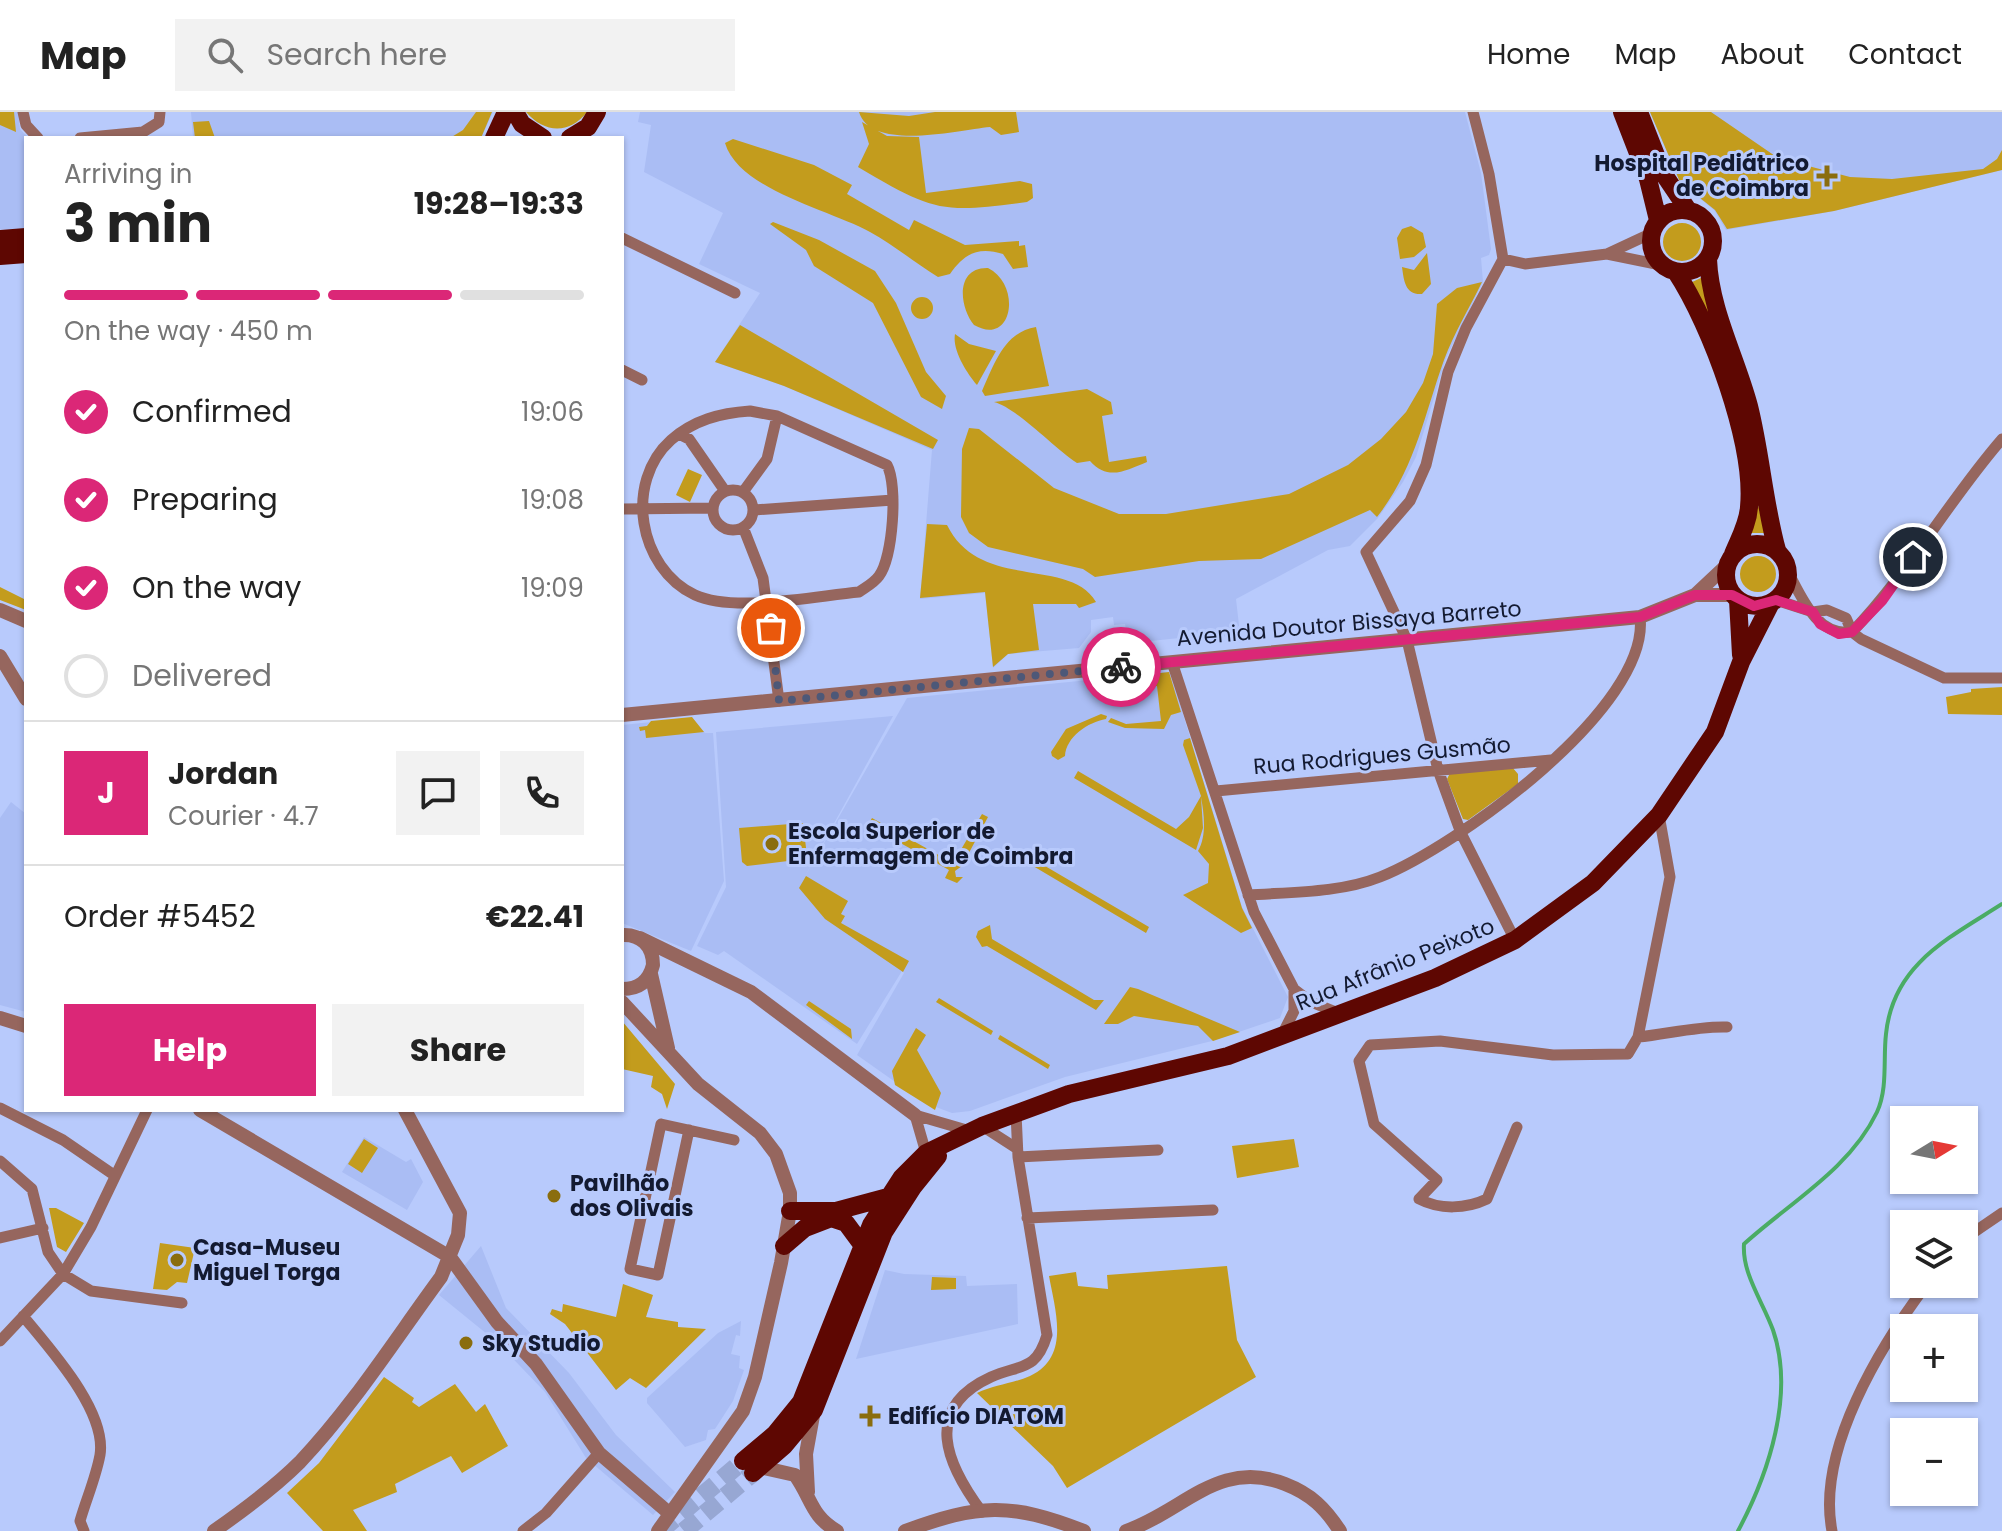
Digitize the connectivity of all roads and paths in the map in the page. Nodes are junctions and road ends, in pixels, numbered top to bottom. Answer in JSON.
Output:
{"nodes":[{"id":1,"x":160,"y":112,"type":"edge"},
{"id":2,"x":506,"y":112,"type":"edge"},
{"id":3,"x":515,"y":112,"type":"edge"},
{"id":4,"x":597,"y":112,"type":"edge"},
{"id":5,"x":1473,"y":112,"type":"edge"},
{"id":6,"x":1622,"y":112,"type":"edge"},
{"id":7,"x":1639,"y":112,"type":"edge"},
{"id":8,"x":24,"y":115,"type":"edge"},
{"id":9,"x":35,"y":136,"type":"edge"},
{"id":10,"x":101,"y":136,"type":"edge"},
{"id":11,"x":495,"y":136,"type":"edge"},
{"id":12,"x":540,"y":136,"type":"edge"},
{"id":13,"x":573,"y":136,"type":"edge"},
{"id":14,"x":1688,"y":210,"type":"junction"},
{"id":15,"x":1655,"y":226,"type":"junction"},
{"id":16,"x":24,"y":237,"type":"edge"},
{"id":17,"x":0,"y":239,"type":"edge"},
{"id":18,"x":624,"y":239,"type":"edge"},
{"id":19,"x":24,"y":254,"type":"edge"},
{"id":20,"x":1607,"y":254,"type":"junction"},
{"id":21,"x":0,"y":256,"type":"edge"},
{"id":22,"x":1503,"y":259,"type":"junction"},
{"id":23,"x":1708,"y":259,"type":"junction"},
{"id":24,"x":1668,"y":269,"type":"junction"},
{"id":25,"x":735,"y":293,"type":"dead end"},
{"id":26,"x":624,"y":371,"type":"edge"},
{"id":27,"x":642,"y":380,"type":"dead end"},
{"id":28,"x":777,"y":416,"type":"junction"},
{"id":29,"x":679,"y":434,"type":"junction"},
{"id":30,"x":2002,"y":439,"type":"edge"},
{"id":31,"x":725,"y":491,"type":"junction"},
{"id":32,"x":743,"y":492,"type":"junction"},
{"id":33,"x":893,"y":500,"type":"junction"},
{"id":34,"x":713,"y":508,"type":"junction"},
{"id":35,"x":624,"y":509,"type":"edge"},
{"id":36,"x":642,"y":509,"type":"junction"},
{"id":37,"x":754,"y":510,"type":"junction"},
{"id":38,"x":743,"y":527,"type":"junction"},
{"id":39,"x":1777,"y":550,"type":"junction"},
{"id":40,"x":1730,"y":559,"type":"junction"},
{"id":41,"x":1788,"y":572,"type":"junction"},
{"id":42,"x":1695,"y":595,"type":"junction"},
{"id":43,"x":1735,"y":597,"type":"junction"},
{"id":44,"x":768,"y":600,"type":"junction"},
{"id":45,"x":1774,"y":601,"type":"junction"},
{"id":46,"x":0,"y":610,"type":"edge"},
{"id":47,"x":1813,"y":612,"type":"junction"},
{"id":48,"x":1640,"y":617,"type":"junction"},
{"id":49,"x":24,"y":620,"type":"edge"},
{"id":50,"x":1852,"y":632,"type":"junction"},
{"id":51,"x":1407,"y":640,"type":"junction"},
{"id":52,"x":0,"y":656,"type":"edge"},
{"id":53,"x":1172,"y":662,"type":"junction"},
{"id":54,"x":1741,"y":662,"type":"junction"},
{"id":55,"x":2002,"y":678,"type":"edge"},
{"id":56,"x":24,"y":696,"type":"edge"},
{"id":57,"x":779,"y":701,"type":"junction"},
{"id":58,"x":624,"y":715,"type":"edge"},
{"id":59,"x":1552,"y":759,"type":"junction"},
{"id":60,"x":1438,"y":770,"type":"junction"},
{"id":61,"x":1216,"y":791,"type":"junction"},
{"id":62,"x":1659,"y":815,"type":"junction"},
{"id":63,"x":1461,"y":833,"type":"junction"},
{"id":64,"x":1248,"y":895,"type":"junction"},
{"id":65,"x":624,"y":935,"type":"edge"},
{"id":66,"x":640,"y":938,"type":"junction"},
{"id":67,"x":1515,"y":940,"type":"junction"},
{"id":68,"x":688,"y":960,"type":"junction"},
{"id":69,"x":652,"y":969,"type":"junction"},
{"id":70,"x":624,"y":989,"type":"edge"},
{"id":71,"x":1294,"y":989,"type":"junction"},
{"id":72,"x":624,"y":1004,"type":"edge"},
{"id":73,"x":1341,"y":1014,"type":"junction"},
{"id":74,"x":0,"y":1018,"type":"edge"},
{"id":75,"x":24,"y":1025,"type":"edge"},
{"id":76,"x":1727,"y":1027,"type":"dead end"},
{"id":77,"x":1282,"y":1035,"type":"junction"},
{"id":78,"x":1638,"y":1037,"type":"junction"},
{"id":79,"x":670,"y":1052,"type":"junction"},
{"id":80,"x":0,"y":1108,"type":"edge"},
{"id":81,"x":146,"y":1112,"type":"edge"},
{"id":82,"x":203,"y":1112,"type":"edge"},
{"id":83,"x":406,"y":1112,"type":"edge"},
{"id":84,"x":1016,"y":1113,"type":"junction"},
{"id":85,"x":915,"y":1115,"type":"junction"},
{"id":86,"x":1517,"y":1127,"type":"dead end"},
{"id":87,"x":976,"y":1128,"type":"junction"},
{"id":88,"x":689,"y":1130,"type":"junction"},
{"id":89,"x":734,"y":1140,"type":"dead end"},
{"id":90,"x":947,"y":1145,"type":"junction"},
{"id":91,"x":1158,"y":1150,"type":"dead end"},
{"id":92,"x":926,"y":1153,"type":"junction"},
{"id":93,"x":1017,"y":1153,"type":"junction"},
{"id":94,"x":0,"y":1161,"type":"edge"},
{"id":95,"x":114,"y":1175,"type":"junction"},
{"id":96,"x":888,"y":1197,"type":"junction"},
{"id":97,"x":1213,"y":1210,"type":"dead end"},
{"id":98,"x":790,"y":1211,"type":"junction"},
{"id":99,"x":2002,"y":1213,"type":"edge"},
{"id":100,"x":1027,"y":1218,"type":"junction"},
{"id":101,"x":43,"y":1228,"type":"junction"},
{"id":102,"x":1978,"y":1229,"type":"edge"},
{"id":103,"x":0,"y":1238,"type":"edge"},
{"id":104,"x":784,"y":1246,"type":"junction"},
{"id":105,"x":863,"y":1246,"type":"junction"},
{"id":106,"x":450,"y":1257,"type":"junction"},
{"id":107,"x":63,"y":1274,"type":"junction"},
{"id":108,"x":1916,"y":1298,"type":"edge"},
{"id":109,"x":182,"y":1303,"type":"dead end"},
{"id":110,"x":23,"y":1316,"type":"junction"},
{"id":111,"x":0,"y":1341,"type":"edge"},
{"id":112,"x":814,"y":1410,"type":"junction"},
{"id":113,"x":599,"y":1453,"type":"junction"},
{"id":114,"x":752,"y":1467,"type":"junction"},
{"id":115,"x":808,"y":1493,"type":"junction"},
{"id":116,"x":982,"y":1512,"type":"junction"},
{"id":117,"x":669,"y":1513,"type":"junction"},
{"id":118,"x":82,"y":1526,"type":"edge"},
{"id":119,"x":214,"y":1531,"type":"edge"},
{"id":120,"x":523,"y":1531,"type":"edge"},
{"id":121,"x":658,"y":1531,"type":"edge"},
{"id":122,"x":837,"y":1531,"type":"edge"},
{"id":123,"x":905,"y":1531,"type":"edge"},
{"id":124,"x":1084,"y":1531,"type":"edge"},
{"id":125,"x":1126,"y":1531,"type":"edge"},
{"id":126,"x":1340,"y":1531,"type":"edge"},
{"id":127,"x":1832,"y":1531,"type":"edge"}],
"edges":[{"from":1,"to":10,"type":"street"},
{"from":2,"to":11,"type":"main road"},
{"from":3,"to":12,"type":"main road"},
{"from":4,"to":13,"type":"main road"},
{"from":5,"to":22,"type":"street"},
{"from":6,"to":15,"type":"main road"},
{"from":7,"to":14,"type":"main road"},
{"from":8,"to":9,"type":"street"},
{"from":14,"to":15,"type":"main road"},
{"from":14,"to":23,"type":"main road"},
{"from":15,"to":20,"type":"street"},
{"from":15,"to":24,"type":"main road"},
{"from":16,"to":17,"type":"main road"},
{"from":18,"to":25,"type":"street"},
{"from":19,"to":21,"type":"main road"},
{"from":20,"to":22,"type":"street"},
{"from":20,"to":24,"type":"street"},
{"from":22,"to":51,"type":"street"},
{"from":23,"to":24,"type":"main road"},
{"from":23,"to":39,"type":"main road"},
{"from":24,"to":40,"type":"main road"},
{"from":26,"to":27,"type":"street"},
{"from":28,"to":29,"type":"street"},
{"from":28,"to":32,"type":"street"},
{"from":28,"to":33,"type":"street"},
{"from":29,"to":31,"type":"street"},
{"from":29,"to":36,"type":"street"},
{"from":30,"to":50,"type":"street"},
{"from":31,"to":32,"type":"street"},
{"from":31,"to":34,"type":"street"},
{"from":32,"to":37,"type":"street"},
{"from":33,"to":37,"type":"street"},
{"from":33,"to":44,"type":"street"},
{"from":34,"to":36,"type":"street"},
{"from":34,"to":38,"type":"street"},
{"from":35,"to":36,"type":"street"},
{"from":36,"to":44,"type":"street"},
{"from":37,"to":38,"type":"street"},
{"from":38,"to":44,"type":"street"},
{"from":39,"to":40,"type":"main road"},
{"from":39,"to":41,"type":"main road"},
{"from":40,"to":42,"type":"street","name":"Avenida Doutor Bissaya Barreto"},
{"from":40,"to":43,"type":"main road"},
{"from":41,"to":45,"type":"main road"},
{"from":41,"to":47,"type":"street"},
{"from":42,"to":43,"type":"street","name":"Avenida Doutor Bissaya Barreto"},
{"from":42,"to":48,"type":"street","name":"Avenida Doutor Bissaya Barreto"},
{"from":43,"to":45,"type":"main road"},
{"from":43,"to":54,"type":"main road","name":"Rua Afrânio Peixoto"},
{"from":44,"to":57,"type":"street"},
{"from":45,"to":47,"type":"street"},
{"from":45,"to":54,"type":"main road","name":"Rua Afrânio Peixoto"},
{"from":46,"to":49,"type":"street"},
{"from":47,"to":50,"type":"street"},
{"from":48,"to":51,"type":"street","name":"Avenida Doutor Bissaya Barreto"},
{"from":48,"to":59,"type":"street"},
{"from":50,"to":55,"type":"street"},
{"from":51,"to":53,"type":"street","name":"Avenida Doutor Bissaya Barreto"},
{"from":51,"to":60,"type":"street"},
{"from":52,"to":56,"type":"street"},
{"from":53,"to":57,"type":"street","name":"Avenida Doutor Bissaya Barreto"},
{"from":53,"to":61,"type":"street"},
{"from":54,"to":62,"type":"main road","name":"Rua Afrânio Peixoto"},
{"from":57,"to":58,"type":"street","name":"Avenida Doutor Bissaya Barreto"},
{"from":59,"to":60,"type":"street","name":"Rua Rodrigues Gusmão"},
{"from":59,"to":63,"type":"street"},
{"from":60,"to":61,"type":"street","name":"Rua Rodrigues Gusmão"},
{"from":60,"to":63,"type":"street"},
{"from":61,"to":64,"type":"street"},
{"from":62,"to":67,"type":"main road","name":"Rua Afrânio Peixoto"},
{"from":62,"to":78,"type":"street"},
{"from":63,"to":64,"type":"street"},
{"from":63,"to":67,"type":"street"},
{"from":64,"to":71,"type":"street"},
{"from":65,"to":66,"type":"street"},
{"from":66,"to":68,"type":"street"},
{"from":66,"to":69,"type":"street"},
{"from":67,"to":73,"type":"main road","name":"Rua Afrânio Peixoto"},
{"from":68,"to":69,"type":"street"},
{"from":68,"to":85,"type":"street"},
{"from":69,"to":70,"type":"street"},
{"from":69,"to":79,"type":"street"},
{"from":71,"to":73,"type":"street"},
{"from":71,"to":77,"type":"street"},
{"from":72,"to":79,"type":"street"},
{"from":73,"to":77,"type":"main road","name":"Rua Afrânio Peixoto"},
{"from":74,"to":75,"type":"street"},
{"from":76,"to":78,"type":"street"},
{"from":77,"to":84,"type":"main road","name":"Rua Afrânio Peixoto"},
{"from":78,"to":86,"type":"street"},
{"from":79,"to":98,"type":"street"},
{"from":80,"to":95,"type":"street"},
{"from":81,"to":95,"type":"street"},
{"from":82,"to":106,"type":"street"},
{"from":83,"to":106,"type":"street"},
{"from":84,"to":87,"type":"main road","name":"Rua Afrânio Peixoto"},
{"from":84,"to":93,"type":"street"},
{"from":85,"to":87,"type":"street"},
{"from":85,"to":92,"type":"street"},
{"from":87,"to":90,"type":"main road","name":"Rua Afrânio Peixoto"},
{"from":87,"to":93,"type":"street"},
{"from":88,"to":88,"type":"street"},
{"from":88,"to":89,"type":"street"},
{"from":90,"to":92,"type":"main road","name":"Rua Afrânio Peixoto"},
{"from":90,"to":112,"type":"main road","name":"Rua Afrânio Peixoto"},
{"from":91,"to":93,"type":"street"},
{"from":92,"to":96,"type":"main road","name":"Rua Afrânio Peixoto"},
{"from":93,"to":100,"type":"street"},
{"from":94,"to":101,"type":"street"},
{"from":95,"to":107,"type":"street"},
{"from":96,"to":98,"type":"main road"},
{"from":96,"to":105,"type":"main road","name":"Rua Afrânio Peixoto"},
{"from":97,"to":100,"type":"street"},
{"from":98,"to":104,"type":"street"},
{"from":99,"to":102,"type":"street"},
{"from":100,"to":116,"type":"street"},
{"from":101,"to":103,"type":"street"},
{"from":101,"to":107,"type":"street"},
{"from":104,"to":105,"type":"main road"},
{"from":104,"to":117,"type":"street"},
{"from":105,"to":114,"type":"main road","name":"Rua Afrânio Peixoto"},
{"from":106,"to":113,"type":"street"},
{"from":106,"to":119,"type":"street"},
{"from":107,"to":109,"type":"street"},
{"from":107,"to":110,"type":"street"},
{"from":108,"to":127,"type":"street"},
{"from":110,"to":111,"type":"street"},
{"from":110,"to":118,"type":"street"},
{"from":112,"to":114,"type":"main road","name":"Rua Afrânio Peixoto"},
{"from":112,"to":115,"type":"street"},
{"from":113,"to":117,"type":"street"},
{"from":113,"to":120,"type":"street"},
{"from":114,"to":115,"type":"street"},
{"from":115,"to":122,"type":"street"},
{"from":116,"to":123,"type":"street"},
{"from":116,"to":124,"type":"street"},
{"from":117,"to":121,"type":"street"},
{"from":125,"to":126,"type":"street"}]}
